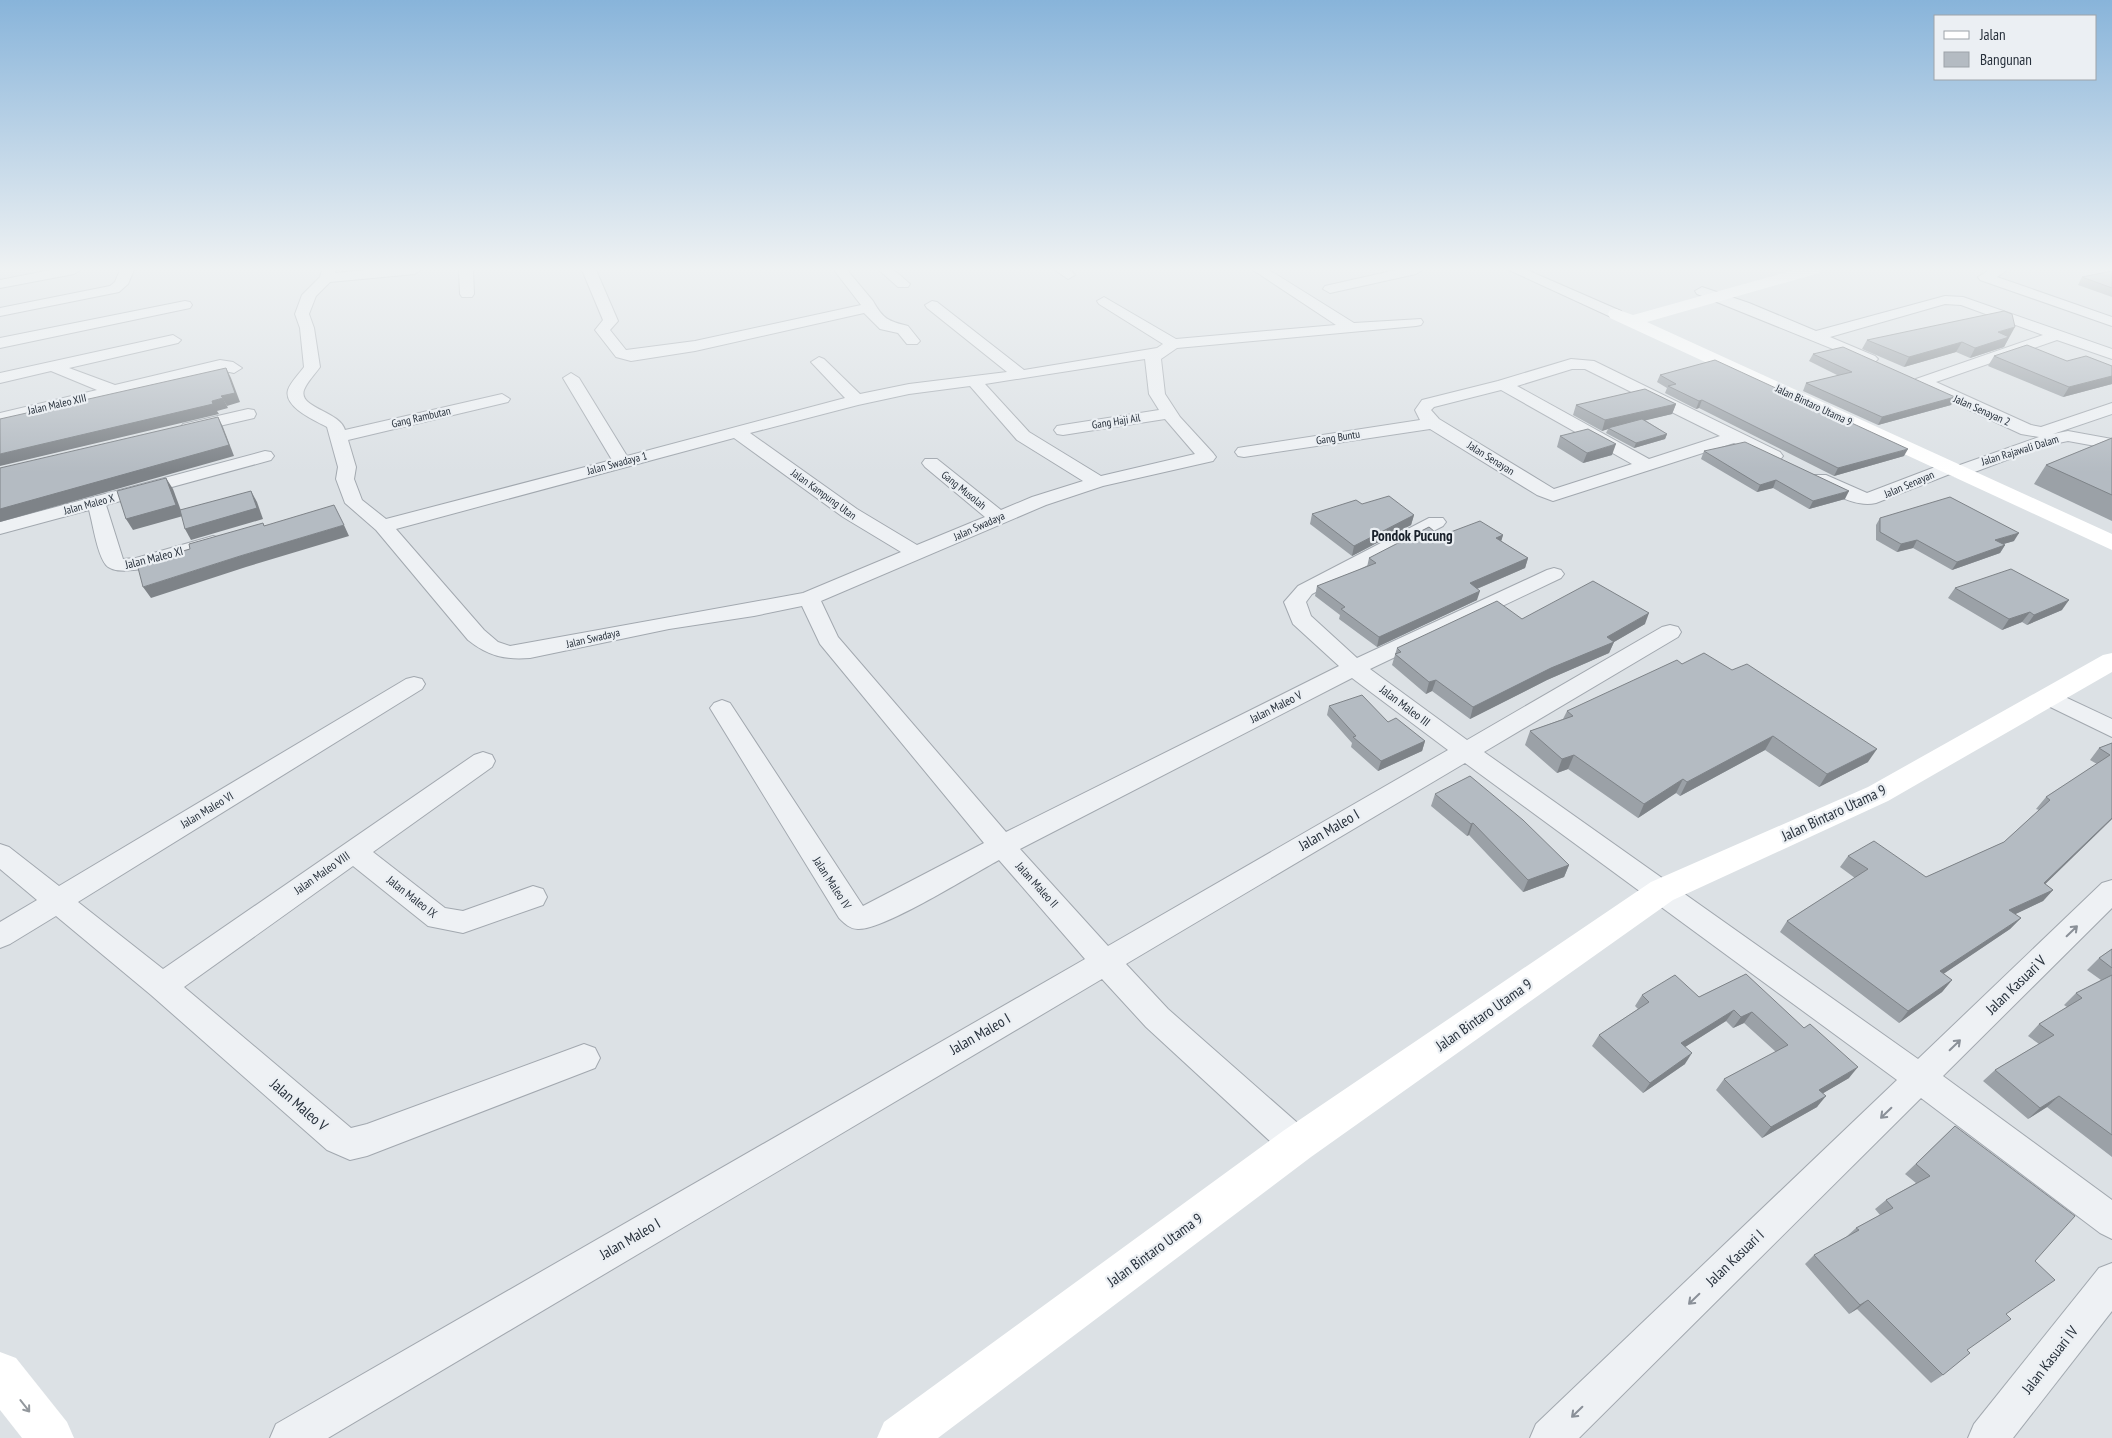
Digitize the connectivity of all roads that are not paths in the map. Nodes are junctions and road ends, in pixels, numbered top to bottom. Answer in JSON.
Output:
{"nodes":[{"id":1,"x":33,"y":337,"type":"edge"},
{"id":2,"x":308,"y":337,"type":"edge"},
{"id":3,"x":608,"y":337,"type":"edge"},
{"id":4,"x":735,"y":337,"type":"edge"},
{"id":5,"x":909,"y":337,"type":"edge"},
{"id":6,"x":973,"y":337,"type":"edge"},
{"id":7,"x":1152,"y":337,"type":"edge"},
{"id":8,"x":1273,"y":337,"type":"edge"},
{"id":9,"x":1667,"y":337,"type":"edge"},
{"id":10,"x":1818,"y":337,"type":"edge"},
{"id":11,"x":2050,"y":337,"type":"edge"},
{"id":12,"x":2067,"y":337,"type":"edge"},
{"id":13,"x":174,"y":340,"type":"dead end"},
{"id":14,"x":912,"y":342,"type":"dead end"},
{"id":15,"x":0,"y":344,"type":"edge"},
{"id":16,"x":1166,"y":348,"type":"junction"},
{"id":17,"x":2112,"y":354,"type":"edge"},
{"id":18,"x":819,"y":362,"type":"dead end"},
{"id":19,"x":54,"y":367,"type":"junction"},
{"id":20,"x":1886,"y":367,"type":"edge"},
{"id":21,"x":234,"y":368,"type":"dead end"},
{"id":22,"x":1904,"y":374,"type":"edge"},
{"id":23,"x":1021,"y":375,"type":"junction"},
{"id":24,"x":0,"y":378,"type":"edge"},
{"id":25,"x":571,"y":378,"type":"dead end"},
{"id":26,"x":974,"y":382,"type":"junction"},
{"id":27,"x":1922,"y":382,"type":"junction"},
{"id":28,"x":1503,"y":385,"type":"junction"},
{"id":29,"x":115,"y":391,"type":"junction"},
{"id":30,"x":502,"y":399,"type":"dead end"},
{"id":31,"x":856,"y":400,"type":"junction"},
{"id":32,"x":2112,"y":408,"type":"edge"},
{"id":33,"x":1169,"y":413,"type":"junction"},
{"id":34,"x":248,"y":414,"type":"dead end"},
{"id":35,"x":0,"y":418,"type":"edge"},
{"id":36,"x":1433,"y":423,"type":"junction"},
{"id":37,"x":1063,"y":430,"type":"dead end"},
{"id":38,"x":736,"y":431,"type":"junction"},
{"id":39,"x":172,"y":432,"type":"edge"},
{"id":40,"x":340,"y":437,"type":"junction"},
{"id":41,"x":1734,"y":437,"type":"junction"},
{"id":42,"x":2112,"y":444,"type":"edge"},
{"id":43,"x":1244,"y":452,"type":"dead end"},
{"id":44,"x":265,"y":456,"type":"dead end"},
{"id":45,"x":622,"y":462,"type":"junction"},
{"id":46,"x":931,"y":463,"type":"dead end"},
{"id":47,"x":1788,"y":463,"type":"edge"},
{"id":48,"x":1647,"y":465,"type":"junction"},
{"id":49,"x":1954,"y":470,"type":"junction"},
{"id":50,"x":1806,"y":472,"type":"edge"},
{"id":51,"x":1098,"y":482,"type":"junction"},
{"id":52,"x":96,"y":502,"type":"junction"},
{"id":53,"x":998,"y":517,"type":"junction"},
{"id":54,"x":1436,"y":522,"type":"dead end"},
{"id":55,"x":383,"y":526,"type":"junction"},
{"id":56,"x":0,"y":528,"type":"edge"},
{"id":57,"x":230,"y":537,"type":"edge"},
{"id":58,"x":2112,"y":543,"type":"edge"},
{"id":59,"x":915,"y":552,"type":"junction"},
{"id":60,"x":1554,"y":574,"type":"dead end"},
{"id":61,"x":809,"y":598,"type":"junction"},
{"id":62,"x":1670,"y":632,"type":"dead end"},
{"id":63,"x":2112,"y":661,"type":"edge"},
{"id":64,"x":1354,"y":668,"type":"junction"},
{"id":65,"x":414,"y":684,"type":"dead end"},
{"id":66,"x":2050,"y":698,"type":"junction"},
{"id":67,"x":722,"y":708,"type":"dead end"},
{"id":68,"x":2112,"y":729,"type":"edge"},
{"id":69,"x":1464,"y":751,"type":"junction"},
{"id":70,"x":483,"y":760,"type":"dead end"},
{"id":71,"x":1002,"y":846,"type":"junction"},
{"id":72,"x":353,"y":851,"type":"junction"},
{"id":73,"x":0,"y":854,"type":"edge"},
{"id":74,"x":1662,"y":891,"type":"junction"},
{"id":75,"x":2112,"y":891,"type":"edge"},
{"id":76,"x":533,"y":897,"type":"dead end"},
{"id":77,"x":59,"y":900,"type":"junction"},
{"id":78,"x":0,"y":936,"type":"edge"},
{"id":79,"x":1105,"y":962,"type":"junction"},
{"id":80,"x":162,"y":986,"type":"junction"},
{"id":81,"x":584,"y":1058,"type":"dead end"},
{"id":82,"x":1921,"y":1079,"type":"junction"},
{"id":83,"x":1297,"y":1144,"type":"junction"},
{"id":84,"x":2112,"y":1221,"type":"edge"},
{"id":85,"x":2112,"y":1281,"type":"edge"},
{"id":86,"x":0,"y":1374,"type":"edge"},
{"id":87,"x":51,"y":1438,"type":"edge"},
{"id":88,"x":290,"y":1438,"type":"edge"},
{"id":89,"x":900,"y":1438,"type":"edge"},
{"id":90,"x":1550,"y":1438,"type":"edge"},
{"id":91,"x":1988,"y":1438,"type":"edge"}],
"edges":[{"from":1,"to":15,"type":"street","name":"Jalan Maleo XIII"},
{"from":2,"to":40,"type":"street"},
{"from":3,"to":4,"type":"street"},
{"from":5,"to":14,"type":"street"},
{"from":6,"to":23,"type":"street"},
{"from":7,"to":16,"type":"street"},
{"from":8,"to":16,"type":"street"},
{"from":9,"to":49,"type":"street","name":"Jalan Bintaro Utama 9"},
{"from":10,"to":20,"type":"street"},
{"from":11,"to":27,"type":"street"},
{"from":12,"to":17,"type":"street"},
{"from":13,"to":19,"type":"street"},
{"from":15,"to":19,"type":"street","name":"Jalan Maleo XIII"},
{"from":16,"to":23,"type":"street","name":"Jalan Swadaya 1"},
{"from":16,"to":33,"type":"street","name":"Jalan Swadaya"},
{"from":18,"to":31,"type":"street"},
{"from":19,"to":24,"type":"street"},
{"from":19,"to":29,"type":"street","name":"Jalan Maleo XIII"},
{"from":21,"to":29,"type":"street","name":"Jalan Maleo XIII"},
{"from":22,"to":27,"type":"street","name":"Jalan Senayan 2"},
{"from":23,"to":26,"type":"street","name":"Jalan Swadaya 1"},
{"from":25,"to":45,"type":"street"},
{"from":26,"to":31,"type":"street","name":"Jalan Swadaya 1"},
{"from":26,"to":51,"type":"street"},
{"from":27,"to":32,"type":"street","name":"Jalan Senayan 2"},
{"from":28,"to":36,"type":"street"},
{"from":28,"to":41,"type":"street"},
{"from":28,"to":48,"type":"street"},
{"from":29,"to":35,"type":"street","name":"Jalan Maleo XIII"},
{"from":30,"to":40,"type":"street","name":"Gang Rambutan"},
{"from":31,"to":38,"type":"street","name":"Jalan Swadaya 1"},
{"from":33,"to":37,"type":"street","name":"Gang Haji Ail"},
{"from":33,"to":51,"type":"street","name":"Jalan Swadaya"},
{"from":34,"to":39,"type":"street"},
{"from":36,"to":43,"type":"street","name":"Gang Buntu"},
{"from":36,"to":48,"type":"street","name":"Jalan Senayan"},
{"from":38,"to":45,"type":"street","name":"Jalan Swadaya 1"},
{"from":38,"to":59,"type":"street","name":"Jalan Kampung Utan"},
{"from":40,"to":55,"type":"street"},
{"from":41,"to":47,"type":"street"},
{"from":41,"to":48,"type":"street","name":"Jalan Senayan"},
{"from":42,"to":49,"type":"street","name":"Jalan Rajawali Dalam"},
{"from":44,"to":52,"type":"street","name":"Jalan Maleo X"},
{"from":45,"to":55,"type":"street","name":"Jalan Swadaya 1"},
{"from":46,"to":53,"type":"street","name":"Gang Musolah"},
{"from":49,"to":50,"type":"street","name":"Jalan Senayan"},
{"from":49,"to":58,"type":"street","name":"Jalan Bintaro Utama 9"},
{"from":51,"to":53,"type":"street","name":"Jalan Swadaya"},
{"from":52,"to":56,"type":"street","name":"Jalan Maleo X"},
{"from":52,"to":57,"type":"street","name":"Jalan Maleo XI"},
{"from":53,"to":59,"type":"street","name":"Jalan Swadaya"},
{"from":54,"to":64,"type":"street","name":"Jalan Maleo III"},
{"from":55,"to":61,"type":"street","name":"Jalan Swadaya"},
{"from":59,"to":61,"type":"street","name":"Jalan Swadaya"},
{"from":60,"to":64,"type":"street","name":"Jalan Maleo V"},
{"from":61,"to":71,"type":"street","name":"Jalan Maleo II"},
{"from":62,"to":69,"type":"street","name":"Jalan Maleo I"},
{"from":63,"to":66,"type":"street","name":"Jalan Bintaro Utama 9"},
{"from":64,"to":69,"type":"street","name":"Jalan Maleo III"},
{"from":64,"to":71,"type":"street","name":"Jalan Maleo V"},
{"from":65,"to":77,"type":"street","name":"Jalan Maleo VI"},
{"from":66,"to":68,"type":"street"},
{"from":66,"to":74,"type":"street","name":"Jalan Bintaro Utama 9"},
{"from":67,"to":71,"type":"street","name":"Jalan Maleo IV"},
{"from":69,"to":74,"type":"street","name":"Jalan Maleo III"},
{"from":69,"to":79,"type":"street","name":"Jalan Maleo I"},
{"from":70,"to":72,"type":"street","name":"Jalan Maleo VIII"},
{"from":71,"to":79,"type":"street","name":"Jalan Maleo II"},
{"from":72,"to":76,"type":"street","name":"Jalan Maleo IX"},
{"from":72,"to":80,"type":"street","name":"Jalan Maleo VIII"},
{"from":73,"to":77,"type":"street"},
{"from":74,"to":82,"type":"street"},
{"from":74,"to":83,"type":"street","name":"Jalan Bintaro Utama 9"},
{"from":82,"to":75,"type":"street","name":"Jalan Kasuari V","one_way":true},
{"from":77,"to":78,"type":"street","name":"Jalan Maleo VI"},
{"from":77,"to":80,"type":"street","name":"Jalan Maleo V"},
{"from":79,"to":83,"type":"street","name":"Jalan Maleo II"},
{"from":79,"to":88,"type":"street","name":"Jalan Maleo I"},
{"from":80,"to":81,"type":"street","name":"Jalan Maleo V"},
{"from":82,"to":84,"type":"street"},
{"from":82,"to":90,"type":"street","name":"Jalan Kasuari I","one_way":true},
{"from":83,"to":89,"type":"street","name":"Jalan Bintaro Utama 9"},
{"from":85,"to":91,"type":"street","name":"Jalan Kasuari IV"},
{"from":86,"to":87,"type":"street","one_way":true}]}
